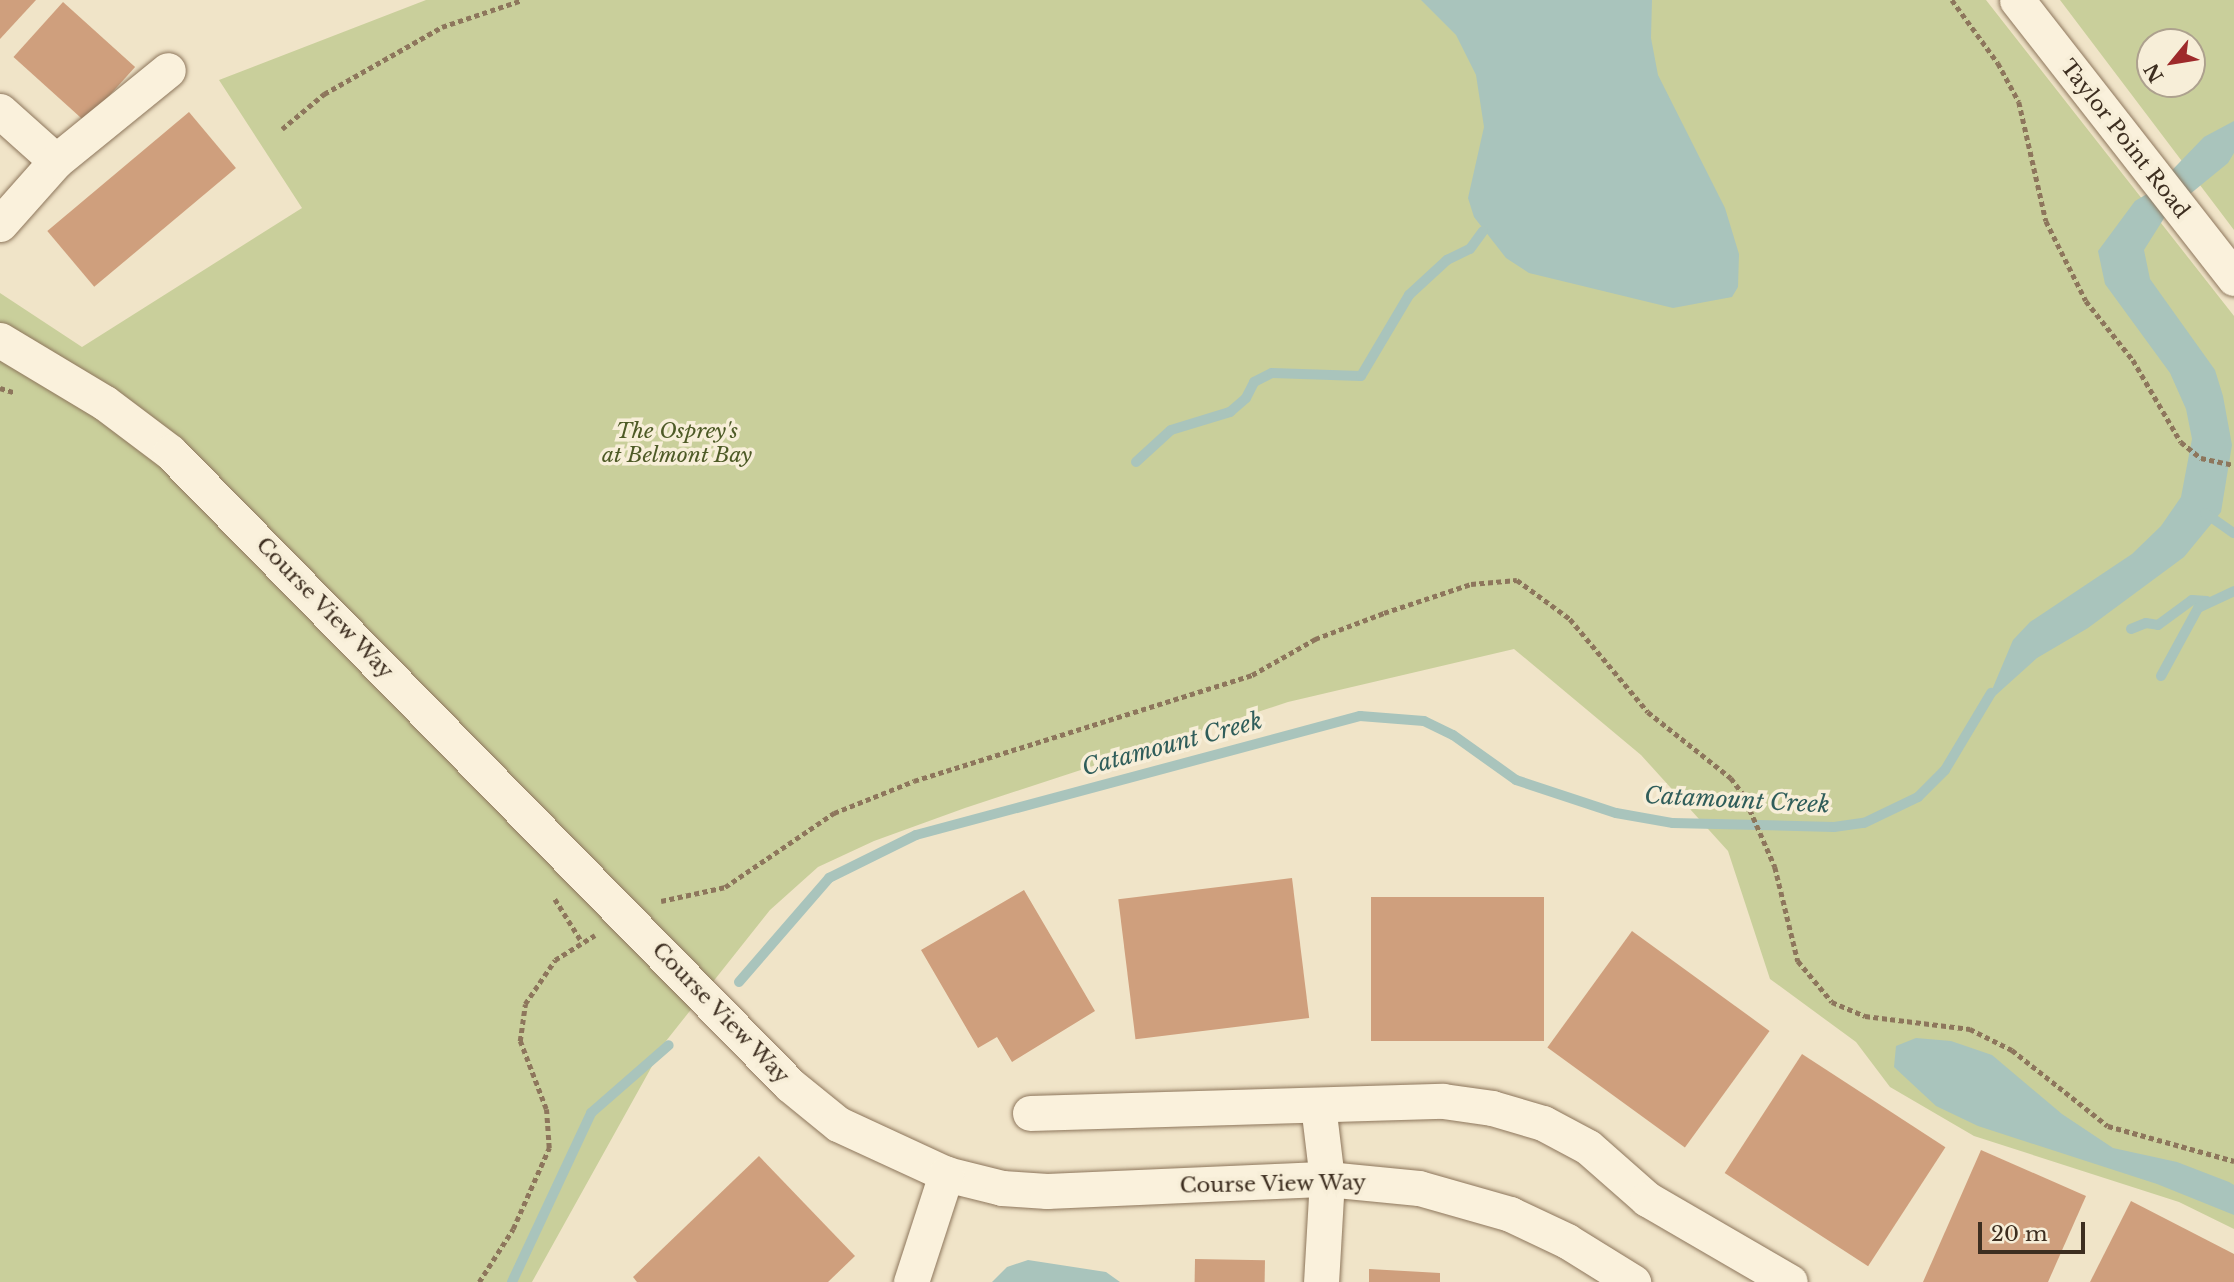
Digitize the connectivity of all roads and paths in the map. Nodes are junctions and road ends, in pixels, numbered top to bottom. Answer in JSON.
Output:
{"nodes":[{"id":1,"x":522,"y":0,"type":"edge"},
{"id":2,"x":1952,"y":0,"type":"edge"},
{"id":3,"x":2017,"y":0,"type":"edge"},
{"id":4,"x":168,"y":70,"type":"dead end"},
{"id":5,"x":0,"y":111,"type":"edge"},
{"id":6,"x":282,"y":129,"type":"dead end"},
{"id":7,"x":56,"y":161,"type":"junction"},
{"id":8,"x":0,"y":224,"type":"edge"},
{"id":9,"x":2234,"y":278,"type":"edge"},
{"id":10,"x":0,"y":340,"type":"edge"},
{"id":11,"x":0,"y":388,"type":"edge"},
{"id":12,"x":21,"y":395,"type":"dead end"},
{"id":13,"x":2234,"y":465,"type":"edge"},
{"id":14,"x":548,"y":890,"type":"dead end"},
{"id":15,"x":628,"y":918,"type":"junction"},
{"id":16,"x":582,"y":942,"type":"junction"},
{"id":17,"x":1318,"y":1105,"type":"junction"},
{"id":18,"x":1030,"y":1113,"type":"dead end"},
{"id":19,"x":2234,"y":1161,"type":"edge"},
{"id":20,"x":946,"y":1174,"type":"junction"},
{"id":21,"x":1327,"y":1179,"type":"junction"},
{"id":22,"x":1771,"y":1277,"type":"edge"},
{"id":23,"x":479,"y":1282,"type":"edge"},
{"id":24,"x":911,"y":1282,"type":"edge"},
{"id":25,"x":1321,"y":1282,"type":"edge"},
{"id":26,"x":1633,"y":1282,"type":"edge"}],
"edges":[{"from":1,"to":6,"type":"path"},
{"from":2,"to":13,"type":"path"},
{"from":3,"to":9,"type":"street","name":"Taylor Point Road"},
{"from":4,"to":7,"type":"street"},
{"from":5,"to":7,"type":"street"},
{"from":7,"to":8,"type":"street"},
{"from":10,"to":15,"type":"street","name":"Course View Way"},
{"from":11,"to":12,"type":"path"},
{"from":14,"to":16,"type":"path"},
{"from":15,"to":16,"type":"path"},
{"from":15,"to":19,"type":"path"},
{"from":15,"to":20,"type":"street","name":"Course View Way"},
{"from":16,"to":23,"type":"path"},
{"from":17,"to":18,"type":"street"},
{"from":17,"to":21,"type":"street"},
{"from":17,"to":22,"type":"street"},
{"from":20,"to":21,"type":"street","name":"Course View Way"},
{"from":20,"to":24,"type":"street"},
{"from":21,"to":25,"type":"street"},
{"from":21,"to":26,"type":"street","name":"Course View Way"}]}
